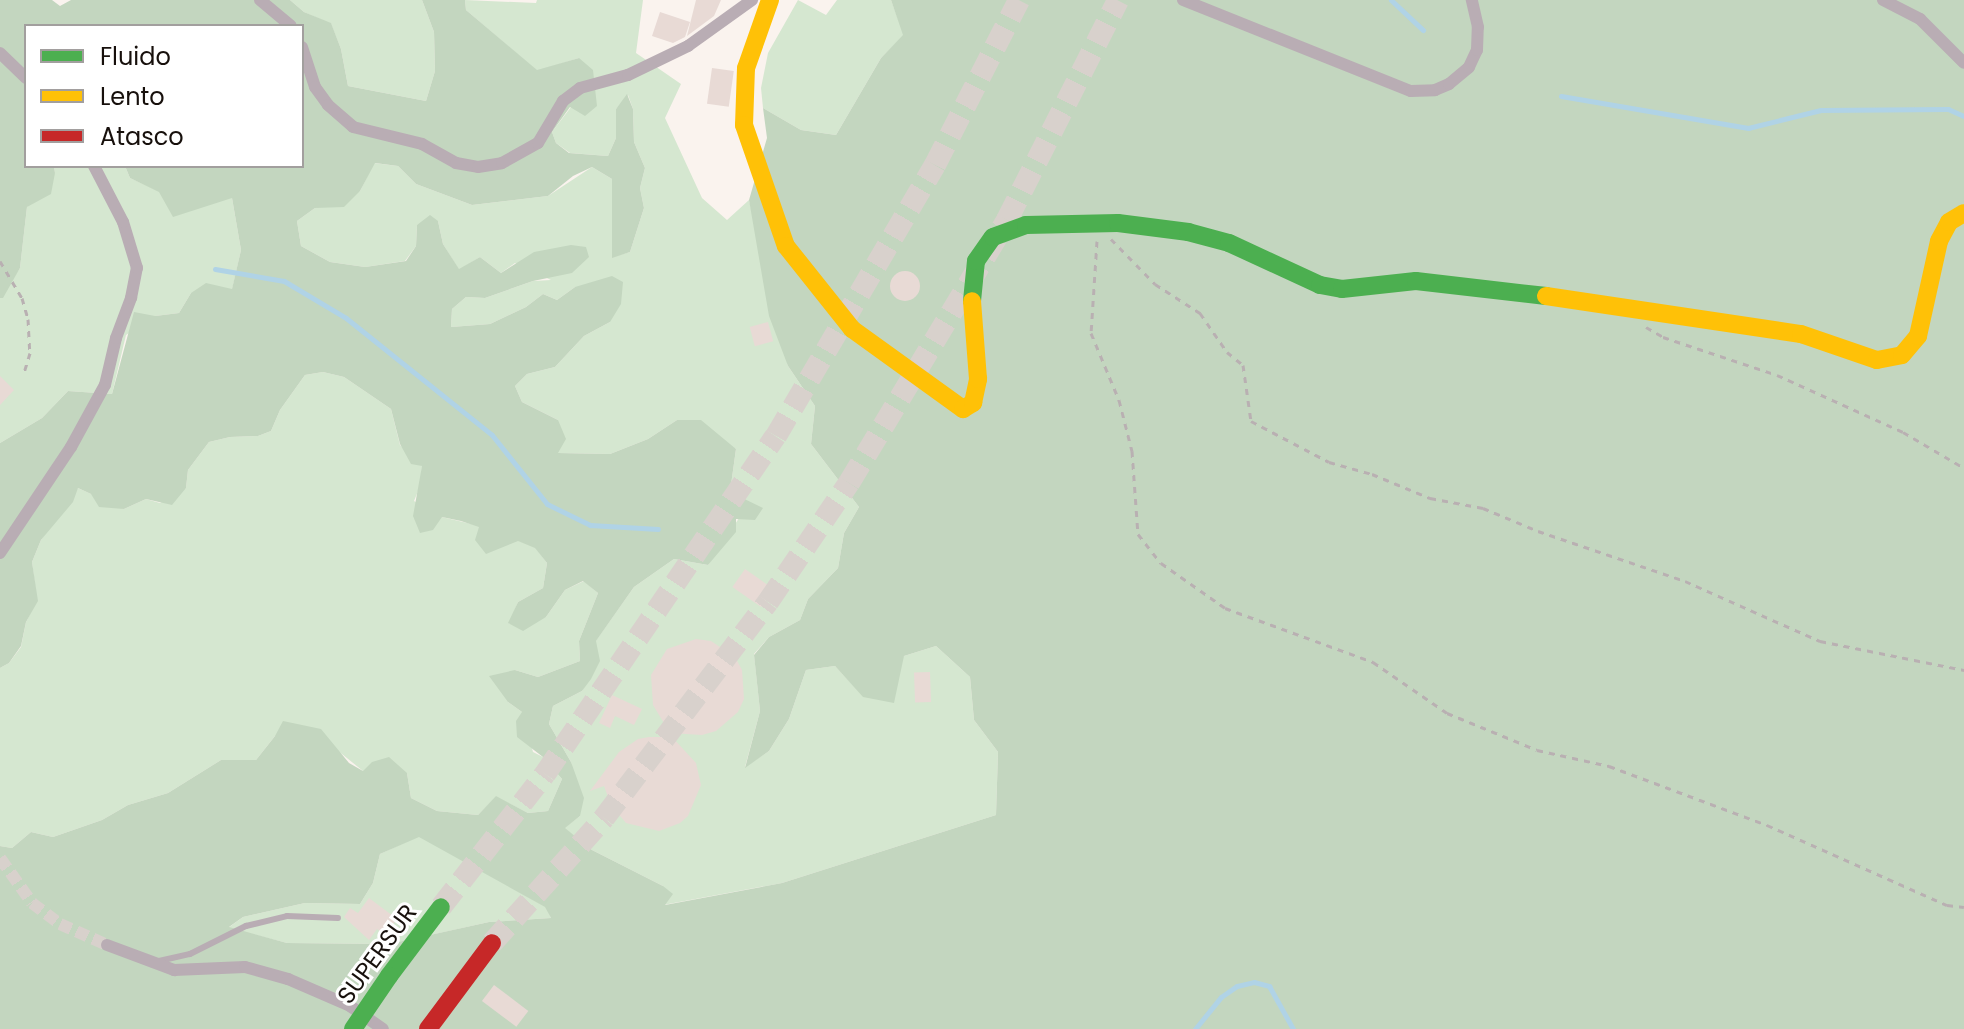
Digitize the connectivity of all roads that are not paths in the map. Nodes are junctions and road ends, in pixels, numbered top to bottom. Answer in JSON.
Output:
{"nodes":[{"id":1,"x":260,"y":0,"type":"edge"},
{"id":2,"x":752,"y":0,"type":"edge"},
{"id":3,"x":770,"y":0,"type":"edge"},
{"id":4,"x":1183,"y":0,"type":"edge"},
{"id":5,"x":1472,"y":0,"type":"edge"},
{"id":6,"x":1883,"y":0,"type":"edge"},
{"id":7,"x":289,"y":24,"type":"edge"},
{"id":8,"x":0,"y":53,"type":"edge"},
{"id":9,"x":304,"y":53,"type":"edge"},
{"id":10,"x":1964,"y":63,"type":"edge"},
{"id":11,"x":24,"y":76,"type":"edge"},
{"id":12,"x":95,"y":168,"type":"edge"},
{"id":13,"x":1964,"y":213,"type":"edge"},
{"id":14,"x":0,"y":553,"type":"edge"},
{"id":15,"x":441,"y":907,"type":"tunnel mouth"},
{"id":16,"x":338,"y":918,"type":"dead end"},
{"id":17,"x":492,"y":943,"type":"tunnel mouth"},
{"id":18,"x":107,"y":945,"type":"tunnel mouth"},
{"id":19,"x":147,"y":962,"type":"junction"},
{"id":20,"x":353,"y":1029,"type":"edge"},
{"id":21,"x":383,"y":1029,"type":"edge"},
{"id":22,"x":428,"y":1029,"type":"edge"}],
"edges":[{"from":1,"to":7,"type":"street"},
{"from":2,"to":9,"type":"street"},
{"from":3,"to":13,"type":"main road"},
{"from":4,"to":5,"type":"street"},
{"from":6,"to":10,"type":"street"},
{"from":8,"to":11,"type":"street"},
{"from":12,"to":14,"type":"street"},
{"from":15,"to":20,"type":"main road","name":"SUPERSUR","bridge":true},
{"from":16,"to":19,"type":"lane"},
{"from":17,"to":22,"type":"main road"},
{"from":18,"to":19,"type":"street"},
{"from":19,"to":21,"type":"street"}]}
